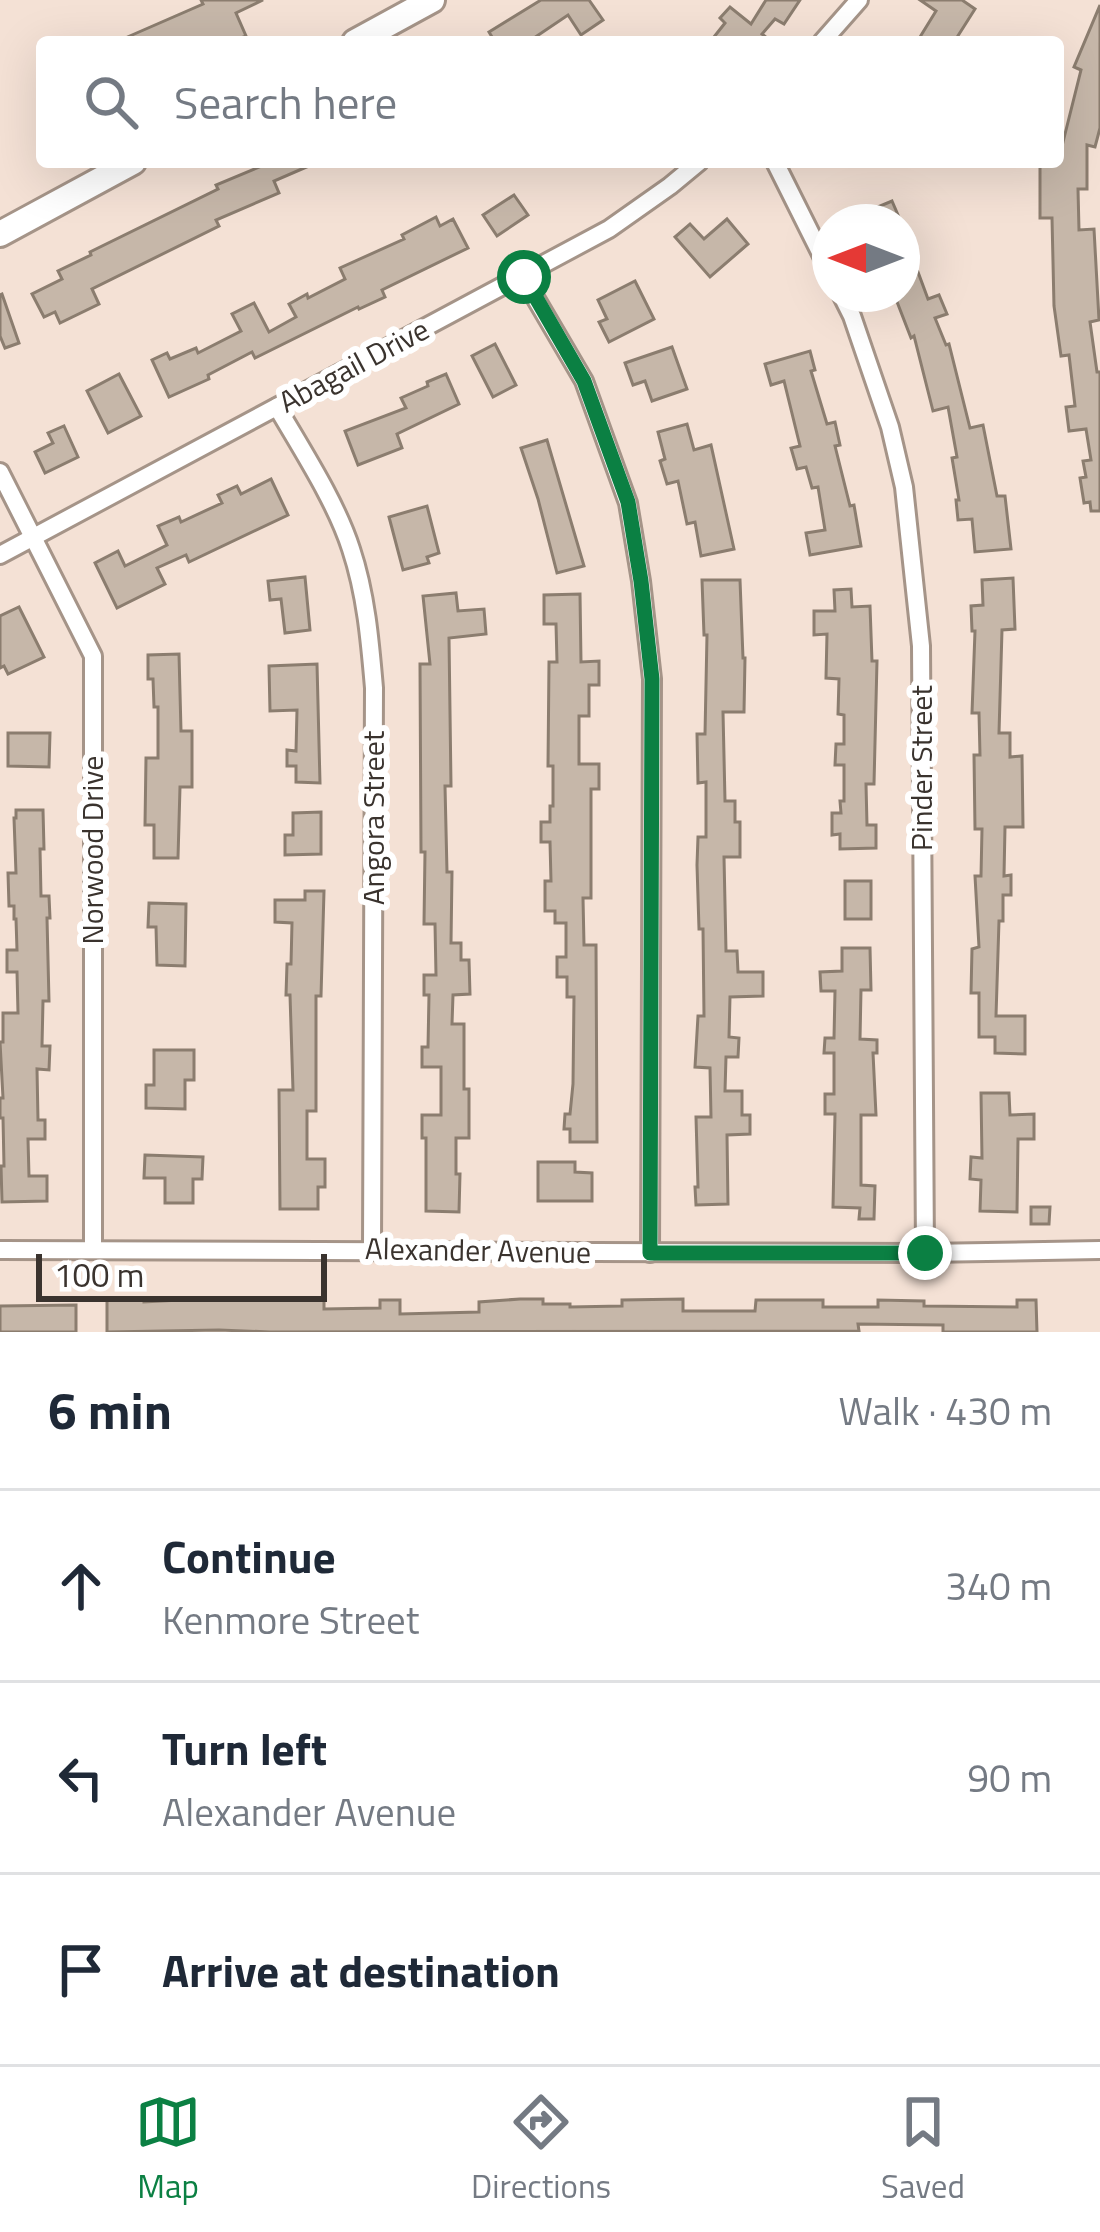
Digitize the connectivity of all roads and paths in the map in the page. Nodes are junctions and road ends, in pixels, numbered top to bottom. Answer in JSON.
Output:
{"nodes":[{"id":1,"x":432,"y":0,"type":"edge"},
{"id":2,"x":859,"y":0,"type":"edge"},
{"id":3,"x":366,"y":36,"type":"edge"},
{"id":4,"x":827,"y":36,"type":"edge"},
{"id":5,"x":122,"y":168,"type":"edge"},
{"id":6,"x":692,"y":168,"type":"edge"},
{"id":7,"x":778,"y":168,"type":"edge"},
{"id":8,"x":0,"y":234,"type":"edge"},
{"id":9,"x":812,"y":236,"type":"edge"},
{"id":10,"x":524,"y":277,"type":"junction"},
{"id":11,"x":850,"y":312,"type":"edge"},
{"id":12,"x":277,"y":407,"type":"junction"},
{"id":13,"x":0,"y":472,"type":"edge"},
{"id":14,"x":34,"y":536,"type":"junction"},
{"id":15,"x":0,"y":555,"type":"edge"},
{"id":16,"x":0,"y":1250,"type":"edge"},
{"id":17,"x":93,"y":1250,"type":"junction"},
{"id":18,"x":372,"y":1250,"type":"junction"},
{"id":19,"x":1100,"y":1250,"type":"edge"},
{"id":20,"x":650,"y":1253,"type":"junction"},
{"id":21,"x":925,"y":1253,"type":"junction"}],
"edges":[{"from":1,"to":3,"type":"street"},
{"from":2,"to":4,"type":"street"},
{"from":5,"to":8,"type":"street"},
{"from":6,"to":10,"type":"street","name":"Abagail Drive"},
{"from":7,"to":9,"type":"street"},
{"from":10,"to":12,"type":"street","name":"Abagail Drive"},
{"from":10,"to":20,"type":"street"},
{"from":11,"to":21,"type":"street","name":"Pinder Street"},
{"from":12,"to":14,"type":"street","name":"Abagail Drive"},
{"from":12,"to":18,"type":"street","name":"Angora Street"},
{"from":13,"to":14,"type":"street","name":"Norwood Drive"},
{"from":14,"to":15,"type":"street","name":"Abagail Drive"},
{"from":14,"to":17,"type":"street","name":"Norwood Drive"},
{"from":16,"to":17,"type":"street","name":"Alexander Avenue"},
{"from":17,"to":18,"type":"street","name":"Alexander Avenue"},
{"from":18,"to":20,"type":"street","name":"Alexander Avenue"},
{"from":19,"to":21,"type":"street","name":"Alexander Avenue"},
{"from":20,"to":21,"type":"street","name":"Alexander Avenue"}]}
